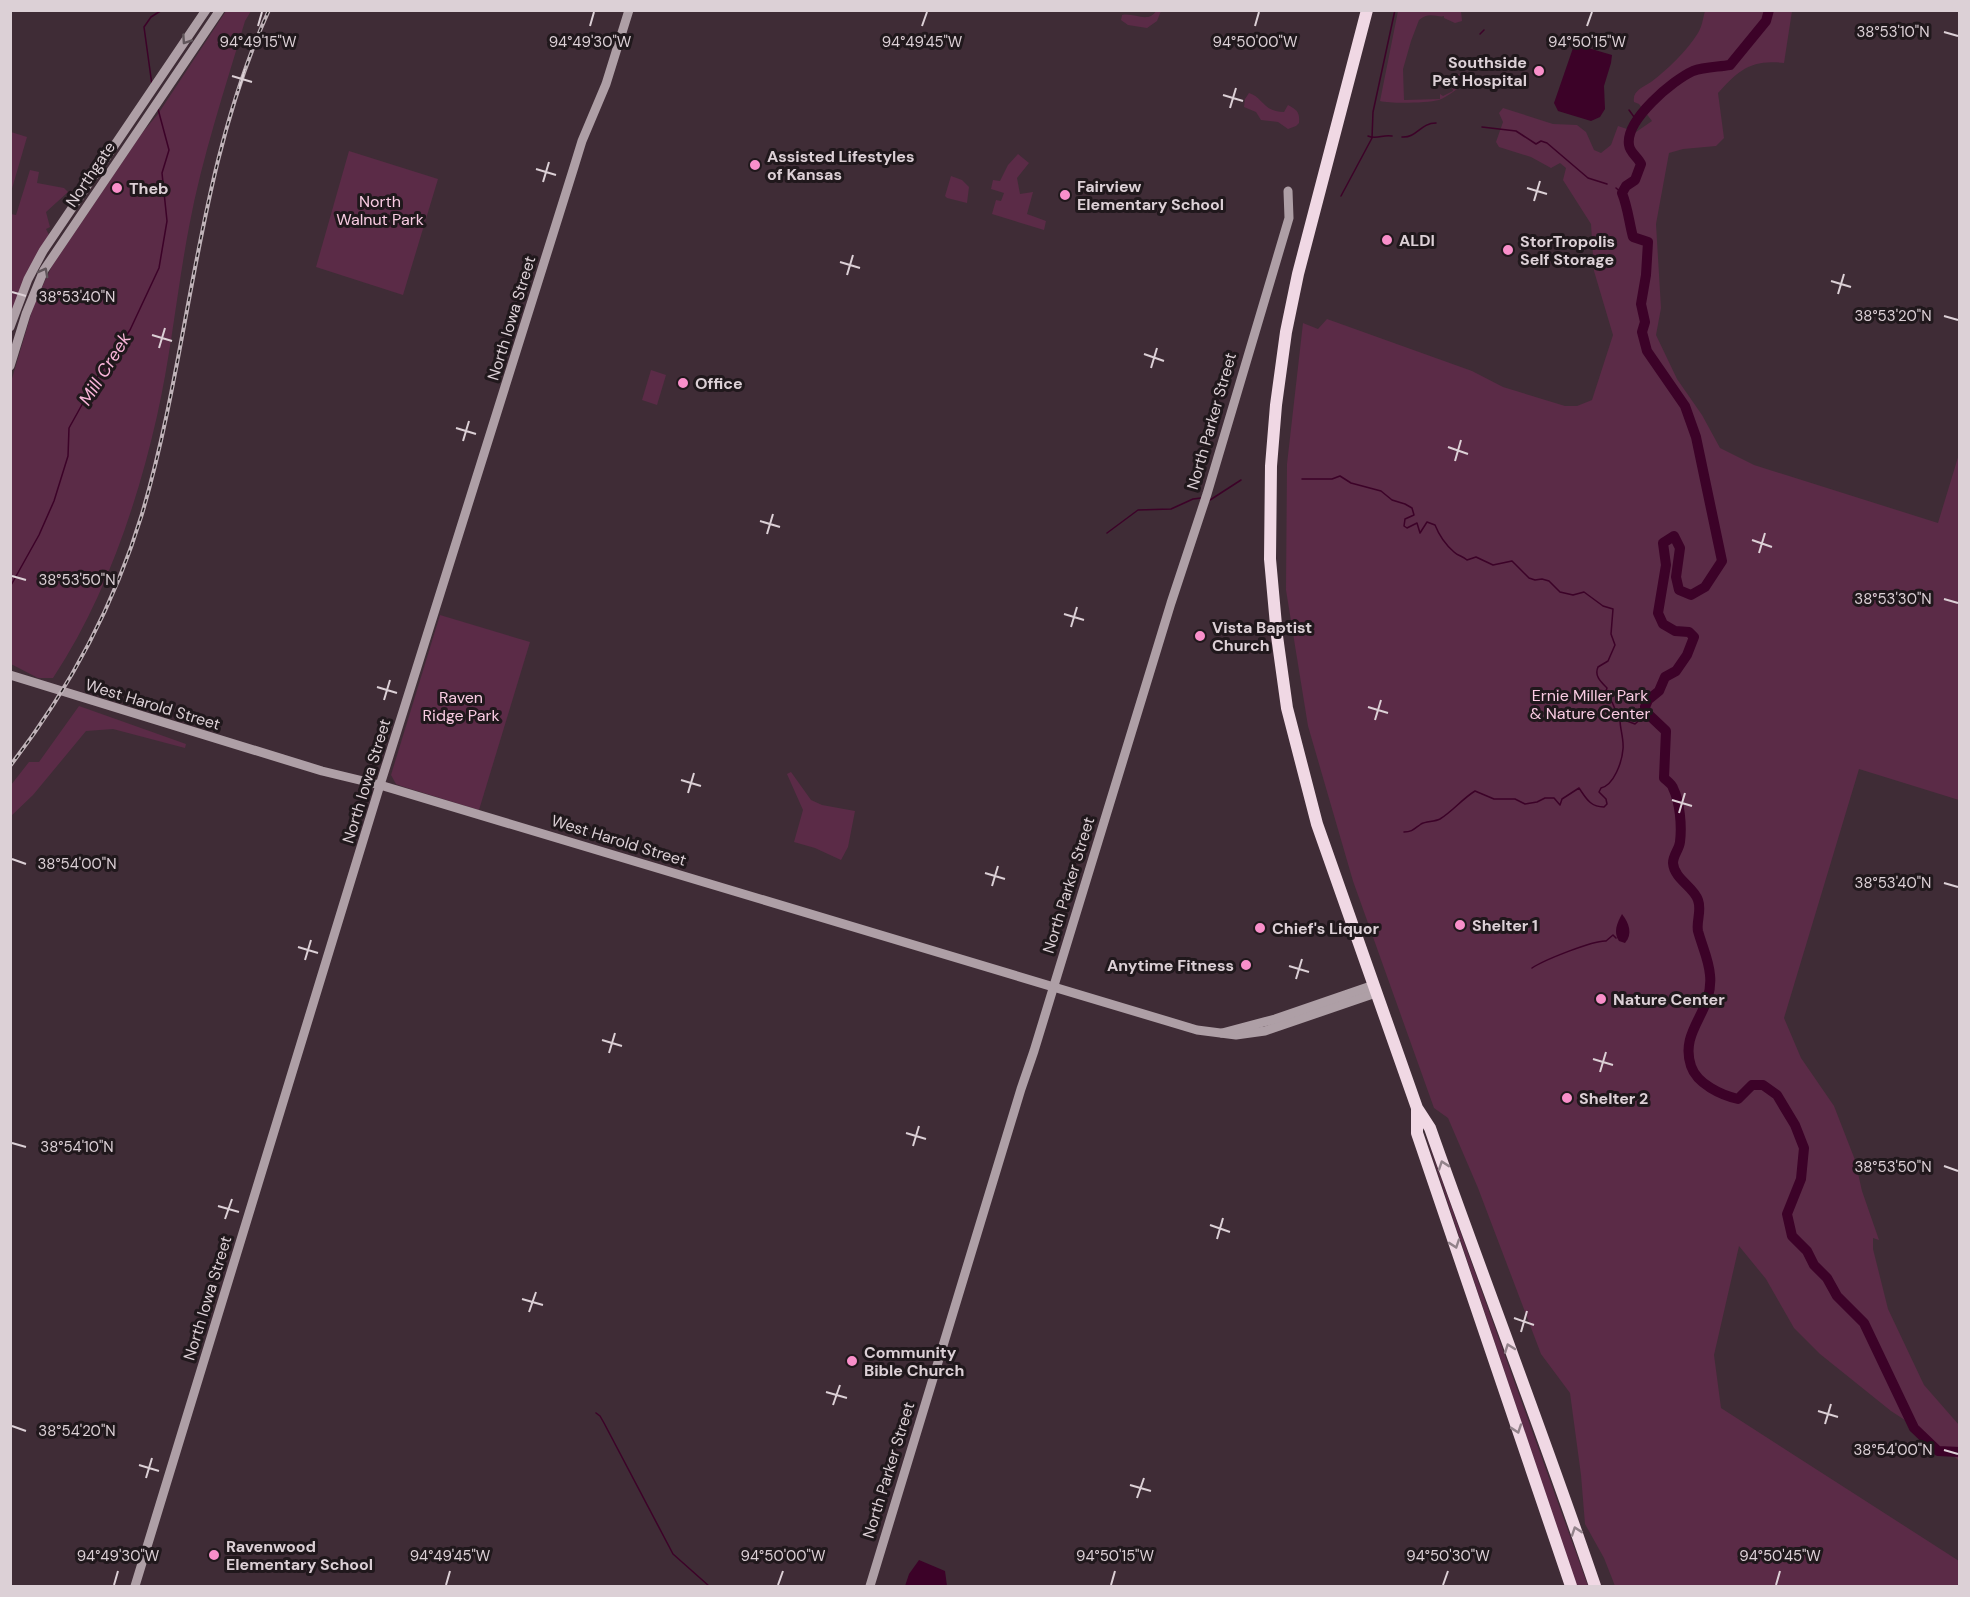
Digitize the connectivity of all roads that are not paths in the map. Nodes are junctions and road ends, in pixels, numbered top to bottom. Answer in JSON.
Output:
{"nodes":[{"id":1,"x":206,"y":10,"type":"edge"},
{"id":2,"x":220,"y":10,"type":"edge"},
{"id":3,"x":629,"y":10,"type":"edge"},
{"id":4,"x":1367,"y":10,"type":"edge"},
{"id":5,"x":1288,"y":191,"type":"dead end"},
{"id":6,"x":10,"y":327,"type":"edge"},
{"id":7,"x":10,"y":366,"type":"edge"},
{"id":8,"x":10,"y":675,"type":"edge"},
{"id":9,"x":380,"y":785,"type":"junction"},
{"id":10,"x":1054,"y":986,"type":"junction"},
{"id":11,"x":1374,"y":989,"type":"junction"},
{"id":12,"x":1417,"y":1108,"type":"junction"},
{"id":13,"x":135,"y":1587,"type":"edge"},
{"id":14,"x":870,"y":1587,"type":"edge"},
{"id":15,"x":1571,"y":1587,"type":"edge"},
{"id":16,"x":1595,"y":1587,"type":"edge"}],
"edges":[{"from":1,"to":6,"type":"street","name":"Northgate","one_way":true},
{"from":7,"to":2,"type":"street","name":"Northgate","one_way":true},
{"from":3,"to":9,"type":"street","name":"North Iowa Street"},
{"from":4,"to":11,"type":"highway"},
{"from":5,"to":10,"type":"street","name":"North Parker Street"},
{"from":8,"to":9,"type":"street","name":"West Harold Street"},
{"from":9,"to":10,"type":"street","name":"West Harold Street"},
{"from":9,"to":13,"type":"street","name":"North Iowa Street"},
{"from":10,"to":11,"type":"street","name":"West Harold Street"},
{"from":10,"to":14,"type":"street","name":"North Parker Street"},
{"from":11,"to":12,"type":"highway"},
{"from":12,"to":15,"type":"highway","one_way":true},
{"from":16,"to":12,"type":"highway","one_way":true}]}
